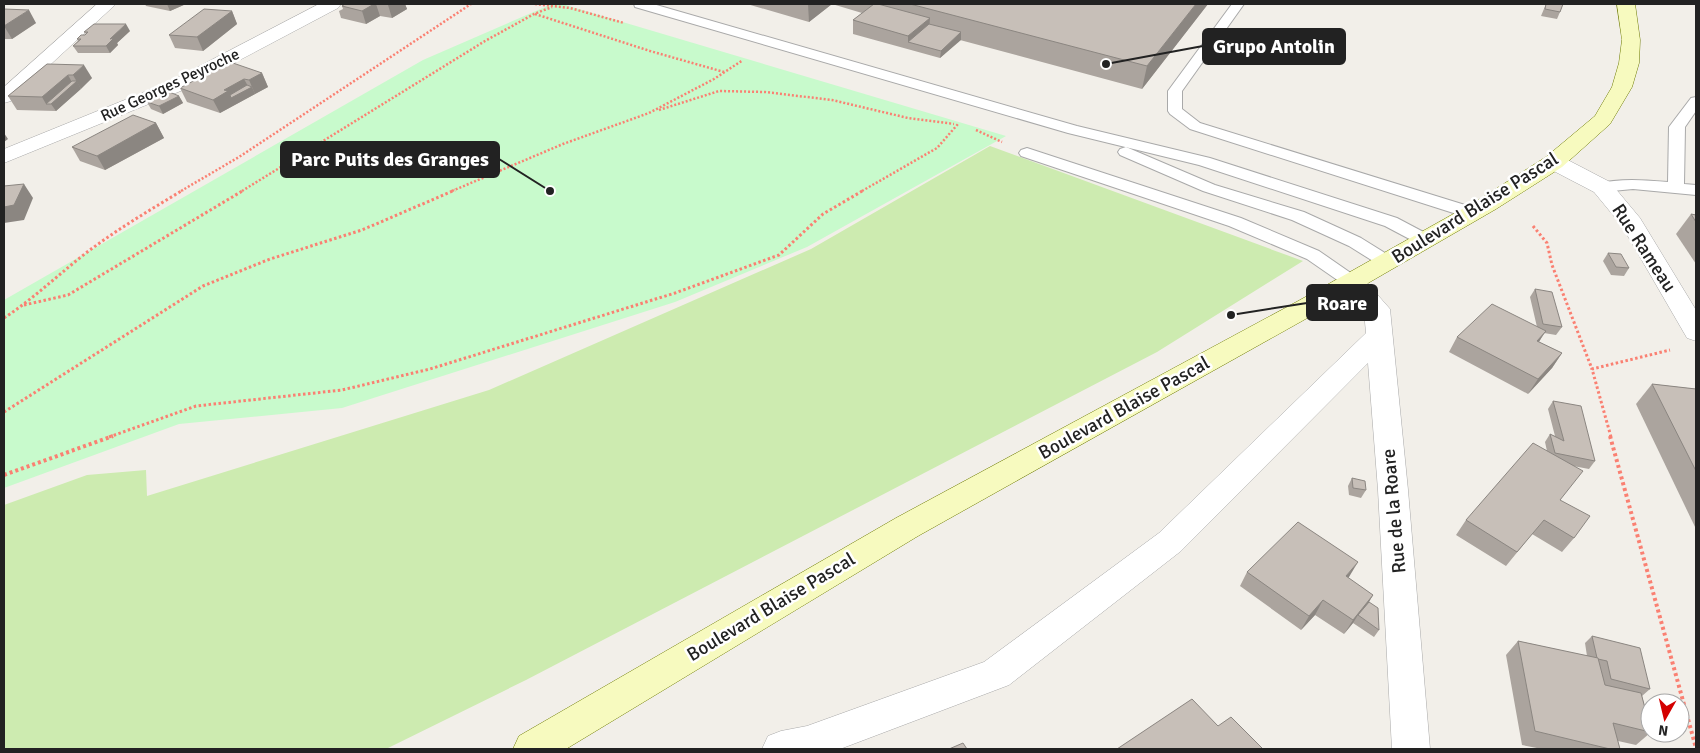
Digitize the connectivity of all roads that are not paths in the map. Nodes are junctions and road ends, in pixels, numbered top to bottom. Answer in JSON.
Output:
{"nodes":[{"id":1,"x":107,"y":4,"type":"edge"},
{"id":2,"x":332,"y":4,"type":"edge"},
{"id":3,"x":640,"y":4,"type":"edge"},
{"id":4,"x":1238,"y":4,"type":"edge"},
{"id":5,"x":1626,"y":4,"type":"edge"},
{"id":6,"x":4,"y":97,"type":"edge"},
{"id":7,"x":1696,"y":101,"type":"edge"},
{"id":8,"x":1073,"y":130,"type":"junction"},
{"id":9,"x":1027,"y":153,"type":"dead end"},
{"id":10,"x":4,"y":157,"type":"edge"},
{"id":11,"x":1554,"y":162,"type":"junction"},
{"id":12,"x":1602,"y":187,"type":"junction"},
{"id":13,"x":1676,"y":188,"type":"junction"},
{"id":14,"x":1696,"y":190,"type":"edge"},
{"id":15,"x":1472,"y":213,"type":"junction"},
{"id":16,"x":1425,"y":240,"type":"junction"},
{"id":17,"x":1387,"y":262,"type":"junction"},
{"id":18,"x":1352,"y":282,"type":"junction"},
{"id":19,"x":1696,"y":332,"type":"edge"},
{"id":20,"x":1378,"y":336,"type":"junction"},
{"id":21,"x":540,"y":747,"type":"edge"},
{"id":22,"x":781,"y":749,"type":"edge"},
{"id":23,"x":1411,"y":749,"type":"edge"}],
"edges":[{"from":1,"to":6,"type":"street"},
{"from":2,"to":10,"type":"street","name":"Rue Georges Peyroche"},
{"from":3,"to":8,"type":"lane"},
{"from":4,"to":15,"type":"lane"},
{"from":5,"to":11,"type":"main road","name":"Boulevard Blaise Pascal"},
{"from":7,"to":13,"type":"lane"},
{"from":8,"to":16,"type":"lane"},
{"from":8,"to":17,"type":"lane"},
{"from":9,"to":18,"type":"lane"},
{"from":11,"to":12,"type":"street","name":"Rue Rameau"},
{"from":11,"to":15,"type":"main road","name":"Boulevard Blaise Pascal"},
{"from":12,"to":13,"type":"lane"},
{"from":12,"to":19,"type":"street","name":"Rue Rameau"},
{"from":13,"to":14,"type":"lane"},
{"from":15,"to":16,"type":"main road","name":"Boulevard Blaise Pascal"},
{"from":16,"to":17,"type":"main road","name":"Boulevard Blaise Pascal"},
{"from":17,"to":18,"type":"main road","name":"Boulevard Blaise Pascal"},
{"from":18,"to":20,"type":"street","name":"Rue de la Roare"},
{"from":18,"to":21,"type":"main road","name":"Boulevard Blaise Pascal"},
{"from":20,"to":22,"type":"street"},
{"from":20,"to":23,"type":"street","name":"Rue de la Roare"}]}
